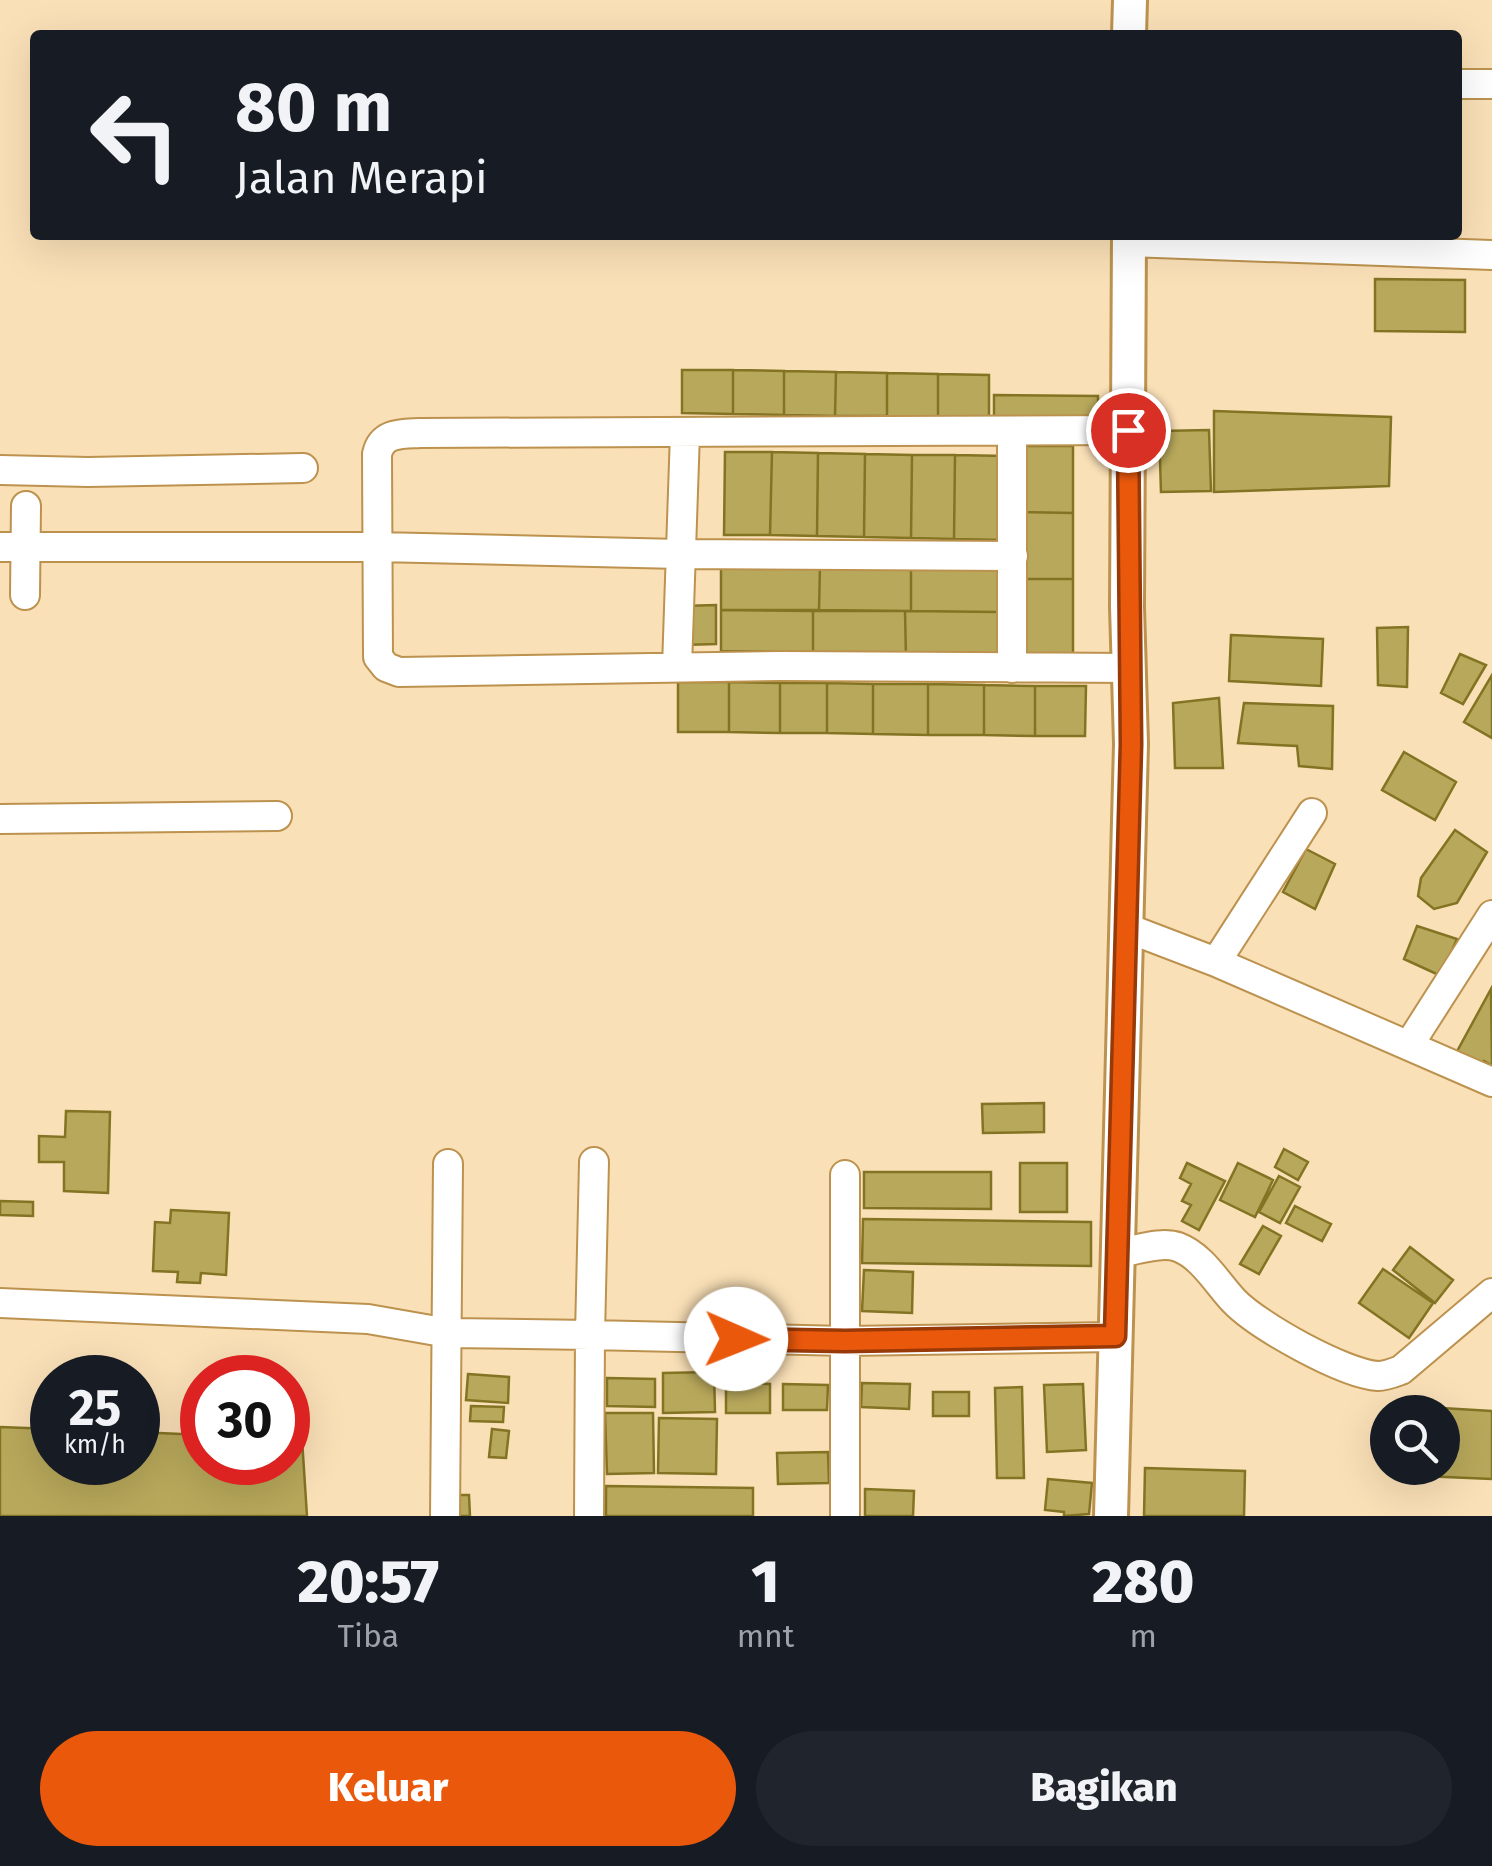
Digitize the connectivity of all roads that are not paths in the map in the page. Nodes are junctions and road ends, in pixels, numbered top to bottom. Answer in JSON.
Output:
{"nodes":[{"id":1,"x":1130,"y":0,"type":"edge"},
{"id":2,"x":1129,"y":30,"type":"edge"},
{"id":3,"x":1462,"y":84,"type":"edge"},
{"id":4,"x":1492,"y":84,"type":"edge"},
{"id":5,"x":1129,"y":240,"type":"edge"},
{"id":6,"x":1172,"y":240,"type":"edge"},
{"id":7,"x":1492,"y":255,"type":"edge"},
{"id":8,"x":1128,"y":430,"type":"junction"},
{"id":9,"x":685,"y":432,"type":"junction"},
{"id":10,"x":1012,"y":432,"type":"junction"},
{"id":11,"x":303,"y":468,"type":"dead end"},
{"id":12,"x":0,"y":470,"type":"edge"},
{"id":13,"x":26,"y":506,"type":"dead end"},
{"id":14,"x":378,"y":547,"type":"junction"},
{"id":15,"x":13,"y":548,"type":"edge"},
{"id":16,"x":680,"y":554,"type":"junction"},
{"id":17,"x":1013,"y":556,"type":"junction"},
{"id":18,"x":25,"y":594,"type":"dead end"},
{"id":19,"x":678,"y":667,"type":"junction"},
{"id":20,"x":1012,"y":668,"type":"junction"},
{"id":21,"x":1129,"y":668,"type":"junction"},
{"id":22,"x":1312,"y":813,"type":"dead end"},
{"id":23,"x":278,"y":816,"type":"dead end"},
{"id":24,"x":0,"y":819,"type":"edge"},
{"id":25,"x":1492,"y":914,"type":"edge"},
{"id":26,"x":1127,"y":928,"type":"junction"},
{"id":27,"x":1216,"y":962,"type":"junction"},
{"id":28,"x":1409,"y":1045,"type":"junction"},
{"id":29,"x":1492,"y":1082,"type":"edge"},
{"id":30,"x":594,"y":1162,"type":"dead end"},
{"id":31,"x":448,"y":1164,"type":"dead end"},
{"id":32,"x":845,"y":1175,"type":"dead end"},
{"id":33,"x":1116,"y":1253,"type":"junction"},
{"id":34,"x":1492,"y":1293,"type":"edge"},
{"id":35,"x":0,"y":1303,"type":"edge"},
{"id":36,"x":448,"y":1333,"type":"junction"},
{"id":37,"x":590,"y":1335,"type":"junction"},
{"id":38,"x":1115,"y":1336,"type":"junction"},
{"id":39,"x":845,"y":1341,"type":"junction"},
{"id":40,"x":445,"y":1516,"type":"edge"},
{"id":41,"x":589,"y":1516,"type":"edge"},
{"id":42,"x":845,"y":1516,"type":"edge"},
{"id":43,"x":1111,"y":1516,"type":"edge"}],
"edges":[{"from":1,"to":2,"type":"street"},
{"from":3,"to":4,"type":"street"},
{"from":5,"to":8,"type":"street"},
{"from":6,"to":7,"type":"street"},
{"from":8,"to":10,"type":"street"},
{"from":8,"to":21,"type":"street"},
{"from":9,"to":10,"type":"street"},
{"from":9,"to":14,"type":"street"},
{"from":9,"to":16,"type":"street"},
{"from":10,"to":17,"type":"street"},
{"from":11,"to":12,"type":"street"},
{"from":13,"to":15,"type":"street"},
{"from":14,"to":15,"type":"street"},
{"from":14,"to":16,"type":"street"},
{"from":14,"to":19,"type":"street"},
{"from":15,"to":18,"type":"street"},
{"from":16,"to":17,"type":"street"},
{"from":16,"to":19,"type":"street"},
{"from":17,"to":20,"type":"street"},
{"from":19,"to":20,"type":"street"},
{"from":20,"to":21,"type":"street"},
{"from":21,"to":26,"type":"street"},
{"from":22,"to":27,"type":"street"},
{"from":23,"to":24,"type":"street"},
{"from":25,"to":28,"type":"street"},
{"from":26,"to":27,"type":"street"},
{"from":26,"to":33,"type":"street"},
{"from":27,"to":28,"type":"street"},
{"from":28,"to":29,"type":"street"},
{"from":30,"to":37,"type":"street"},
{"from":31,"to":36,"type":"street"},
{"from":32,"to":39,"type":"street"},
{"from":33,"to":34,"type":"street"},
{"from":33,"to":38,"type":"street"},
{"from":35,"to":36,"type":"street"},
{"from":36,"to":37,"type":"street"},
{"from":36,"to":40,"type":"street"},
{"from":37,"to":39,"type":"street"},
{"from":37,"to":41,"type":"street"},
{"from":38,"to":39,"type":"street"},
{"from":38,"to":43,"type":"street"},
{"from":39,"to":42,"type":"street"}]}
